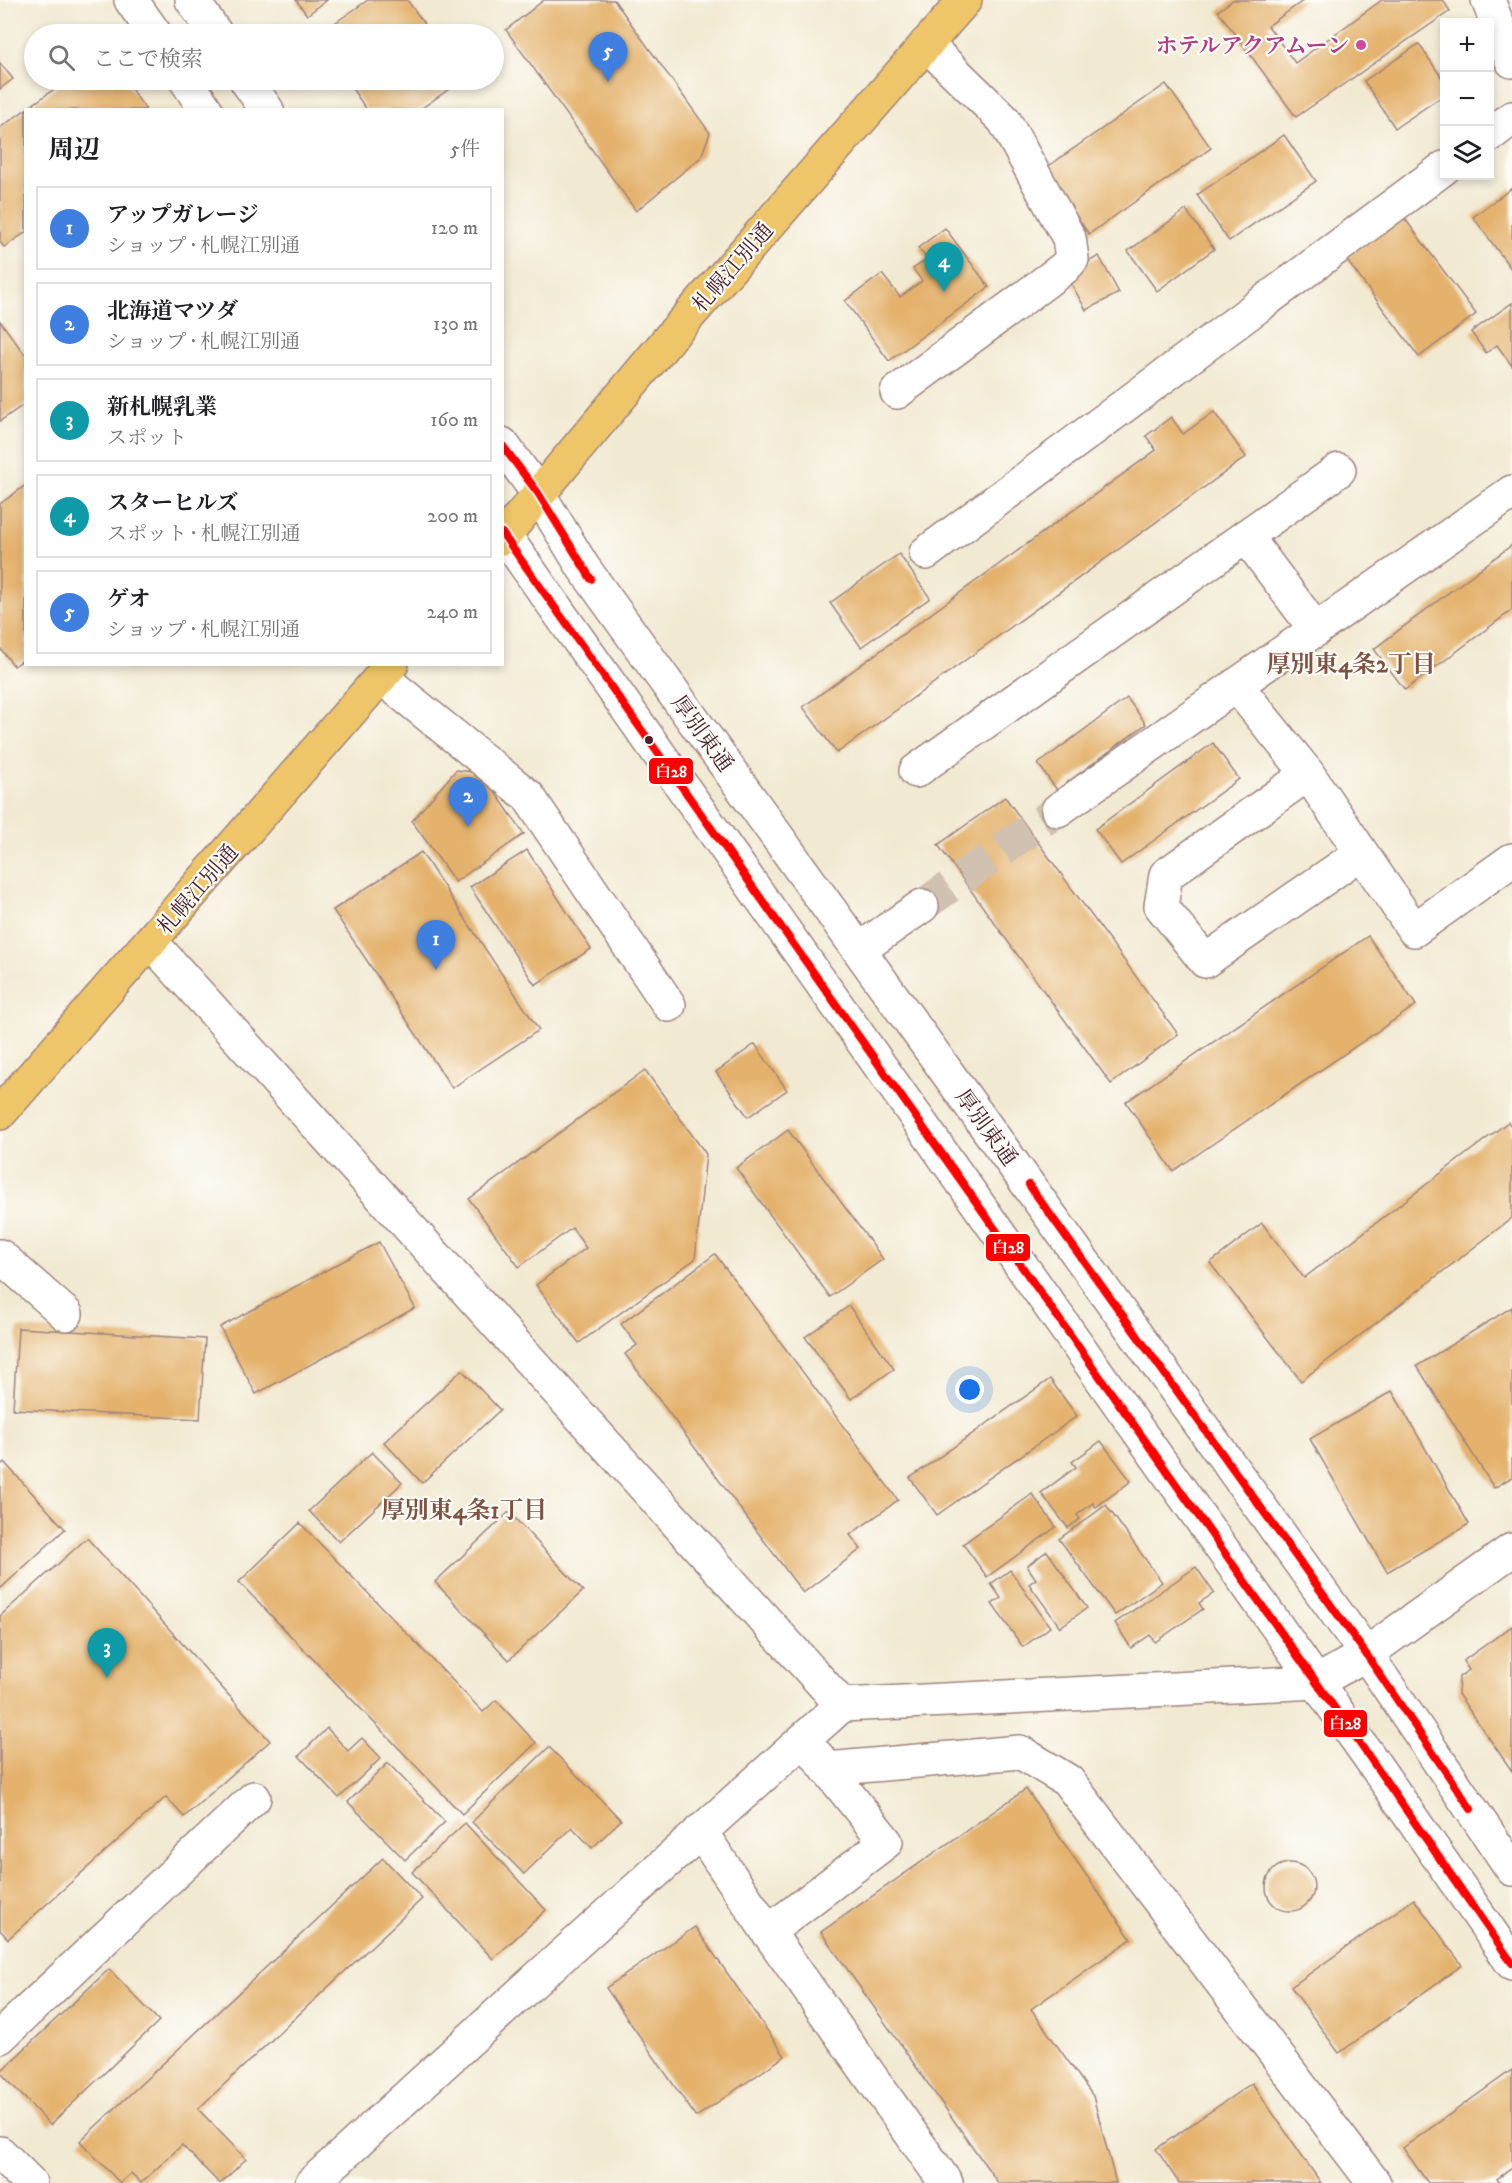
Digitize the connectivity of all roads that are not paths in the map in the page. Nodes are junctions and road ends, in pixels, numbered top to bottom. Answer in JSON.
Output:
{"nodes":[{"id":1,"x":131,"y":0,"type":"edge"},
{"id":2,"x":192,"y":0,"type":"edge"},
{"id":3,"x":965,"y":0,"type":"edge"},
{"id":4,"x":1488,"y":0,"type":"edge"},
{"id":5,"x":148,"y":24,"type":"edge"},
{"id":6,"x":209,"y":24,"type":"edge"},
{"id":7,"x":926,"y":44,"type":"junction"},
{"id":8,"x":1512,"y":61,"type":"edge"},
{"id":9,"x":193,"y":90,"type":"edge"},
{"id":10,"x":253,"y":90,"type":"edge"},
{"id":11,"x":205,"y":108,"type":"edge"},
{"id":12,"x":266,"y":108,"type":"edge"},
{"id":13,"x":1512,"y":118,"type":"edge"},
{"id":14,"x":1494,"y":132,"type":"edge"},
{"id":15,"x":1440,"y":171,"type":"edge"},
{"id":16,"x":897,"y":392,"type":"dead end"},
{"id":17,"x":504,"y":447,"type":"edge"},
{"id":18,"x":1339,"y":470,"type":"dead end"},
{"id":19,"x":1512,"y":492,"type":"edge"},
{"id":20,"x":538,"y":493,"type":"junction"},
{"id":21,"x":504,"y":534,"type":"edge"},
{"id":22,"x":504,"y":536,"type":"edge"},
{"id":23,"x":1246,"y":536,"type":"junction"},
{"id":24,"x":926,"y":553,"type":"dead end"},
{"id":25,"x":1316,"y":630,"type":"junction"},
{"id":26,"x":386,"y":671,"type":"edge"},
{"id":27,"x":1236,"y":686,"type":"junction"},
{"id":28,"x":916,"y":771,"type":"dead end"},
{"id":29,"x":1308,"y":774,"type":"junction"},
{"id":30,"x":1059,"y":810,"type":"tunnel mouth"},
{"id":31,"x":1361,"y":853,"type":"junction"},
{"id":32,"x":1512,"y":860,"type":"edge"},
{"id":33,"x":922,"y":906,"type":"tunnel mouth"},
{"id":34,"x":151,"y":942,"type":"junction"},
{"id":35,"x":860,"y":949,"type":"junction"},
{"id":36,"x":669,"y":1005,"type":"dead end"},
{"id":37,"x":0,"y":1113,"type":"edge"},
{"id":38,"x":0,"y":1256,"type":"edge"},
{"id":39,"x":66,"y":1314,"type":"dead end"},
{"id":40,"x":1512,"y":1550,"type":"edge"},
{"id":41,"x":1366,"y":1654,"type":"junction"},
{"id":42,"x":1317,"y":1682,"type":"junction"},
{"id":43,"x":842,"y":1706,"type":"junction"},
{"id":44,"x":805,"y":1740,"type":"junction"},
{"id":45,"x":827,"y":1769,"type":"junction"},
{"id":46,"x":254,"y":1797,"type":"dead end"},
{"id":47,"x":700,"y":1831,"type":"junction"},
{"id":48,"x":1512,"y":1869,"type":"edge"},
{"id":49,"x":768,"y":1932,"type":"junction"},
{"id":50,"x":1512,"y":1963,"type":"edge"},
{"id":51,"x":0,"y":2037,"type":"edge"},
{"id":52,"x":0,"y":2153,"type":"edge"},
{"id":53,"x":30,"y":2183,"type":"edge"},
{"id":54,"x":312,"y":2183,"type":"edge"},
{"id":55,"x":946,"y":2183,"type":"edge"},
{"id":56,"x":1374,"y":2183,"type":"edge"}],
"edges":[{"from":1,"to":5,"type":"street"},
{"from":2,"to":6,"type":"street"},
{"from":3,"to":7,"type":"highway","name":"札幌江別通"},
{"from":4,"to":8,"type":"street"},
{"from":7,"to":16,"type":"street"},
{"from":7,"to":20,"type":"highway","name":"札幌江別通"},
{"from":9,"to":11,"type":"street"},
{"from":10,"to":12,"type":"street"},
{"from":13,"to":14,"type":"street"},
{"from":15,"to":24,"type":"street"},
{"from":17,"to":20,"type":"street","name":"厚別東通"},
{"from":18,"to":23,"type":"street"},
{"from":19,"to":25,"type":"street"},
{"from":20,"to":21,"type":"highway","name":"札幌江別通"},
{"from":20,"to":35,"type":"street","name":"厚別東通"},
{"from":22,"to":42,"type":"street"},
{"from":23,"to":25,"type":"street"},
{"from":23,"to":28,"type":"street"},
{"from":25,"to":27,"type":"street"},
{"from":26,"to":34,"type":"highway","name":"札幌江別通"},
{"from":26,"to":36,"type":"street"},
{"from":27,"to":29,"type":"street"},
{"from":27,"to":30,"type":"street"},
{"from":29,"to":31,"type":"street"},
{"from":29,"to":31,"type":"street"},
{"from":31,"to":32,"type":"street"},
{"from":33,"to":35,"type":"street"},
{"from":34,"to":37,"type":"highway","name":"札幌江別通"},
{"from":34,"to":43,"type":"street"},
{"from":35,"to":41,"type":"street","name":"厚別東通"},
{"from":38,"to":39,"type":"street"},
{"from":40,"to":41,"type":"street"},
{"from":41,"to":42,"type":"street"},
{"from":41,"to":48,"type":"street","name":"厚別東通"},
{"from":42,"to":43,"type":"street"},
{"from":42,"to":50,"type":"street"},
{"from":43,"to":44,"type":"street"},
{"from":44,"to":45,"type":"street"},
{"from":44,"to":47,"type":"street"},
{"from":45,"to":49,"type":"street"},
{"from":45,"to":56,"type":"street"},
{"from":46,"to":51,"type":"street"},
{"from":47,"to":49,"type":"street"},
{"from":47,"to":54,"type":"street"},
{"from":49,"to":55,"type":"street"},
{"from":52,"to":53,"type":"street"}]}
